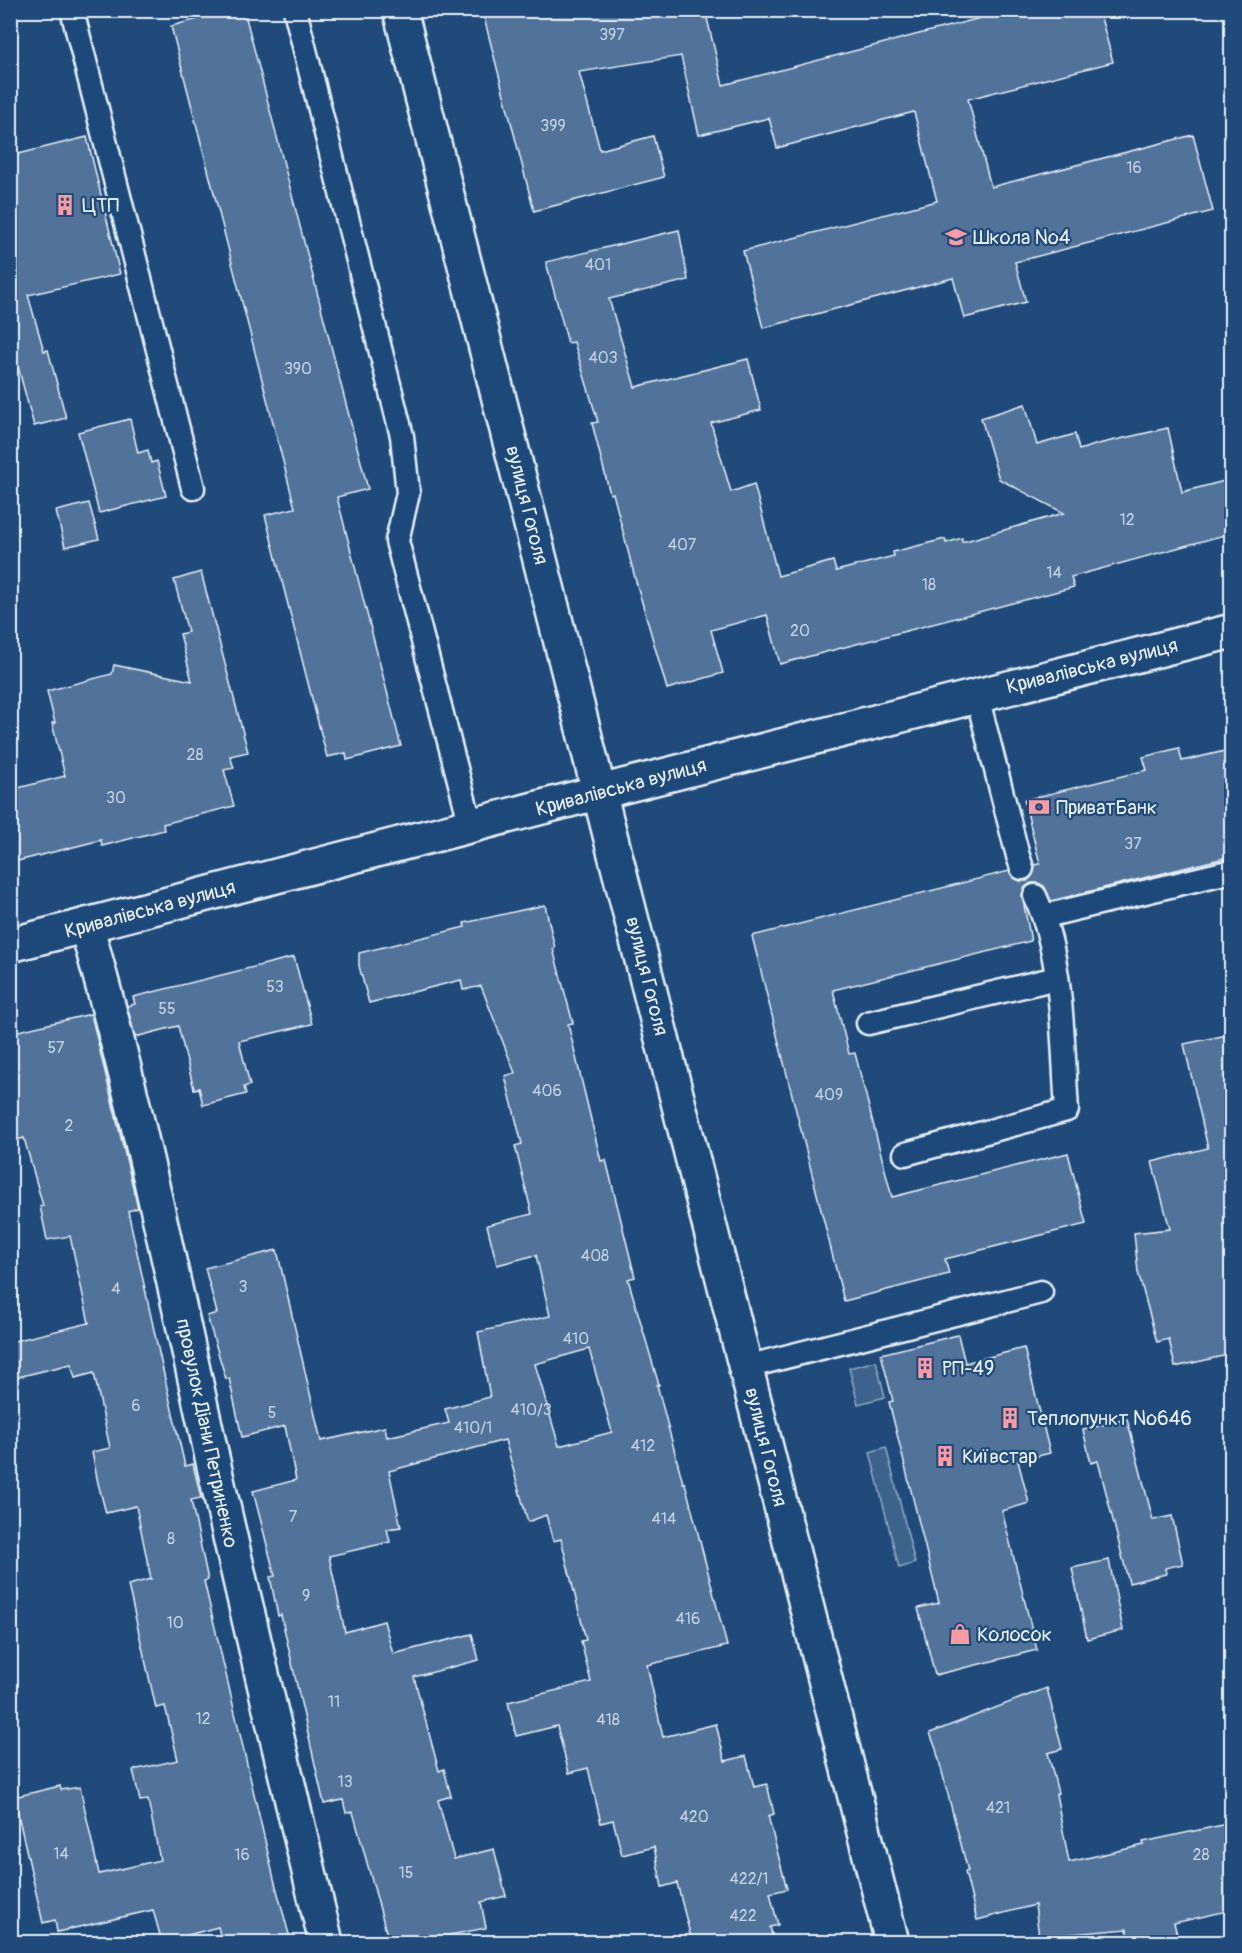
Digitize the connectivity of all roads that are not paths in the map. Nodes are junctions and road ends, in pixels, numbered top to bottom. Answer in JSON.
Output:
{"nodes":[{"id":1,"x":72,"y":10,"type":"edge"},
{"id":2,"x":295,"y":10,"type":"edge"},
{"id":3,"x":400,"y":10,"type":"edge"},
{"id":4,"x":193,"y":488,"type":"dead end"},
{"id":5,"x":1232,"y":630,"type":"edge"},
{"id":6,"x":977,"y":696,"type":"junction"},
{"id":7,"x":600,"y":792,"type":"junction"},
{"id":8,"x":471,"y":826,"type":"junction"},
{"id":9,"x":1022,"y":868,"type":"dead end"},
{"id":10,"x":1232,"y":871,"type":"edge"},
{"id":11,"x":1035,"y":896,"type":"dead end"},
{"id":12,"x":1045,"y":916,"type":"junction"},
{"id":13,"x":86,"y":925,"type":"junction"},
{"id":14,"x":12,"y":941,"type":"edge"},
{"id":15,"x":1057,"y":978,"type":"junction"},
{"id":16,"x":868,"y":1023,"type":"dead end"},
{"id":17,"x":905,"y":1154,"type":"dead end"},
{"id":18,"x":1041,"y":1292,"type":"dead end"},
{"id":19,"x":746,"y":1368,"type":"junction"},
{"id":20,"x":326,"y":1942,"type":"edge"},
{"id":21,"x":892,"y":1942,"type":"edge"}],
"edges":[{"from":1,"to":4,"type":"lane"},
{"from":2,"to":8,"type":"lane"},
{"from":3,"to":7,"type":"street","name":"вулиця Гоголя"},
{"from":5,"to":6,"type":"street","name":"Кривалівська вулиця"},
{"from":6,"to":7,"type":"street","name":"Кривалівська вулиця"},
{"from":6,"to":9,"type":"lane"},
{"from":7,"to":8,"type":"street","name":"Кривалівська вулиця"},
{"from":7,"to":19,"type":"street","name":"вулиця Гоголя"},
{"from":8,"to":13,"type":"street","name":"Кривалівська вулиця"},
{"from":10,"to":12,"type":"lane"},
{"from":11,"to":12,"type":"lane"},
{"from":12,"to":15,"type":"lane"},
{"from":13,"to":14,"type":"street","name":"Кривалівська вулиця"},
{"from":13,"to":20,"type":"street","name":"провулок Діани Петриненко"},
{"from":15,"to":16,"type":"lane"},
{"from":15,"to":17,"type":"lane"},
{"from":18,"to":19,"type":"lane"},
{"from":19,"to":21,"type":"street","name":"вулиця Гоголя"}]}
